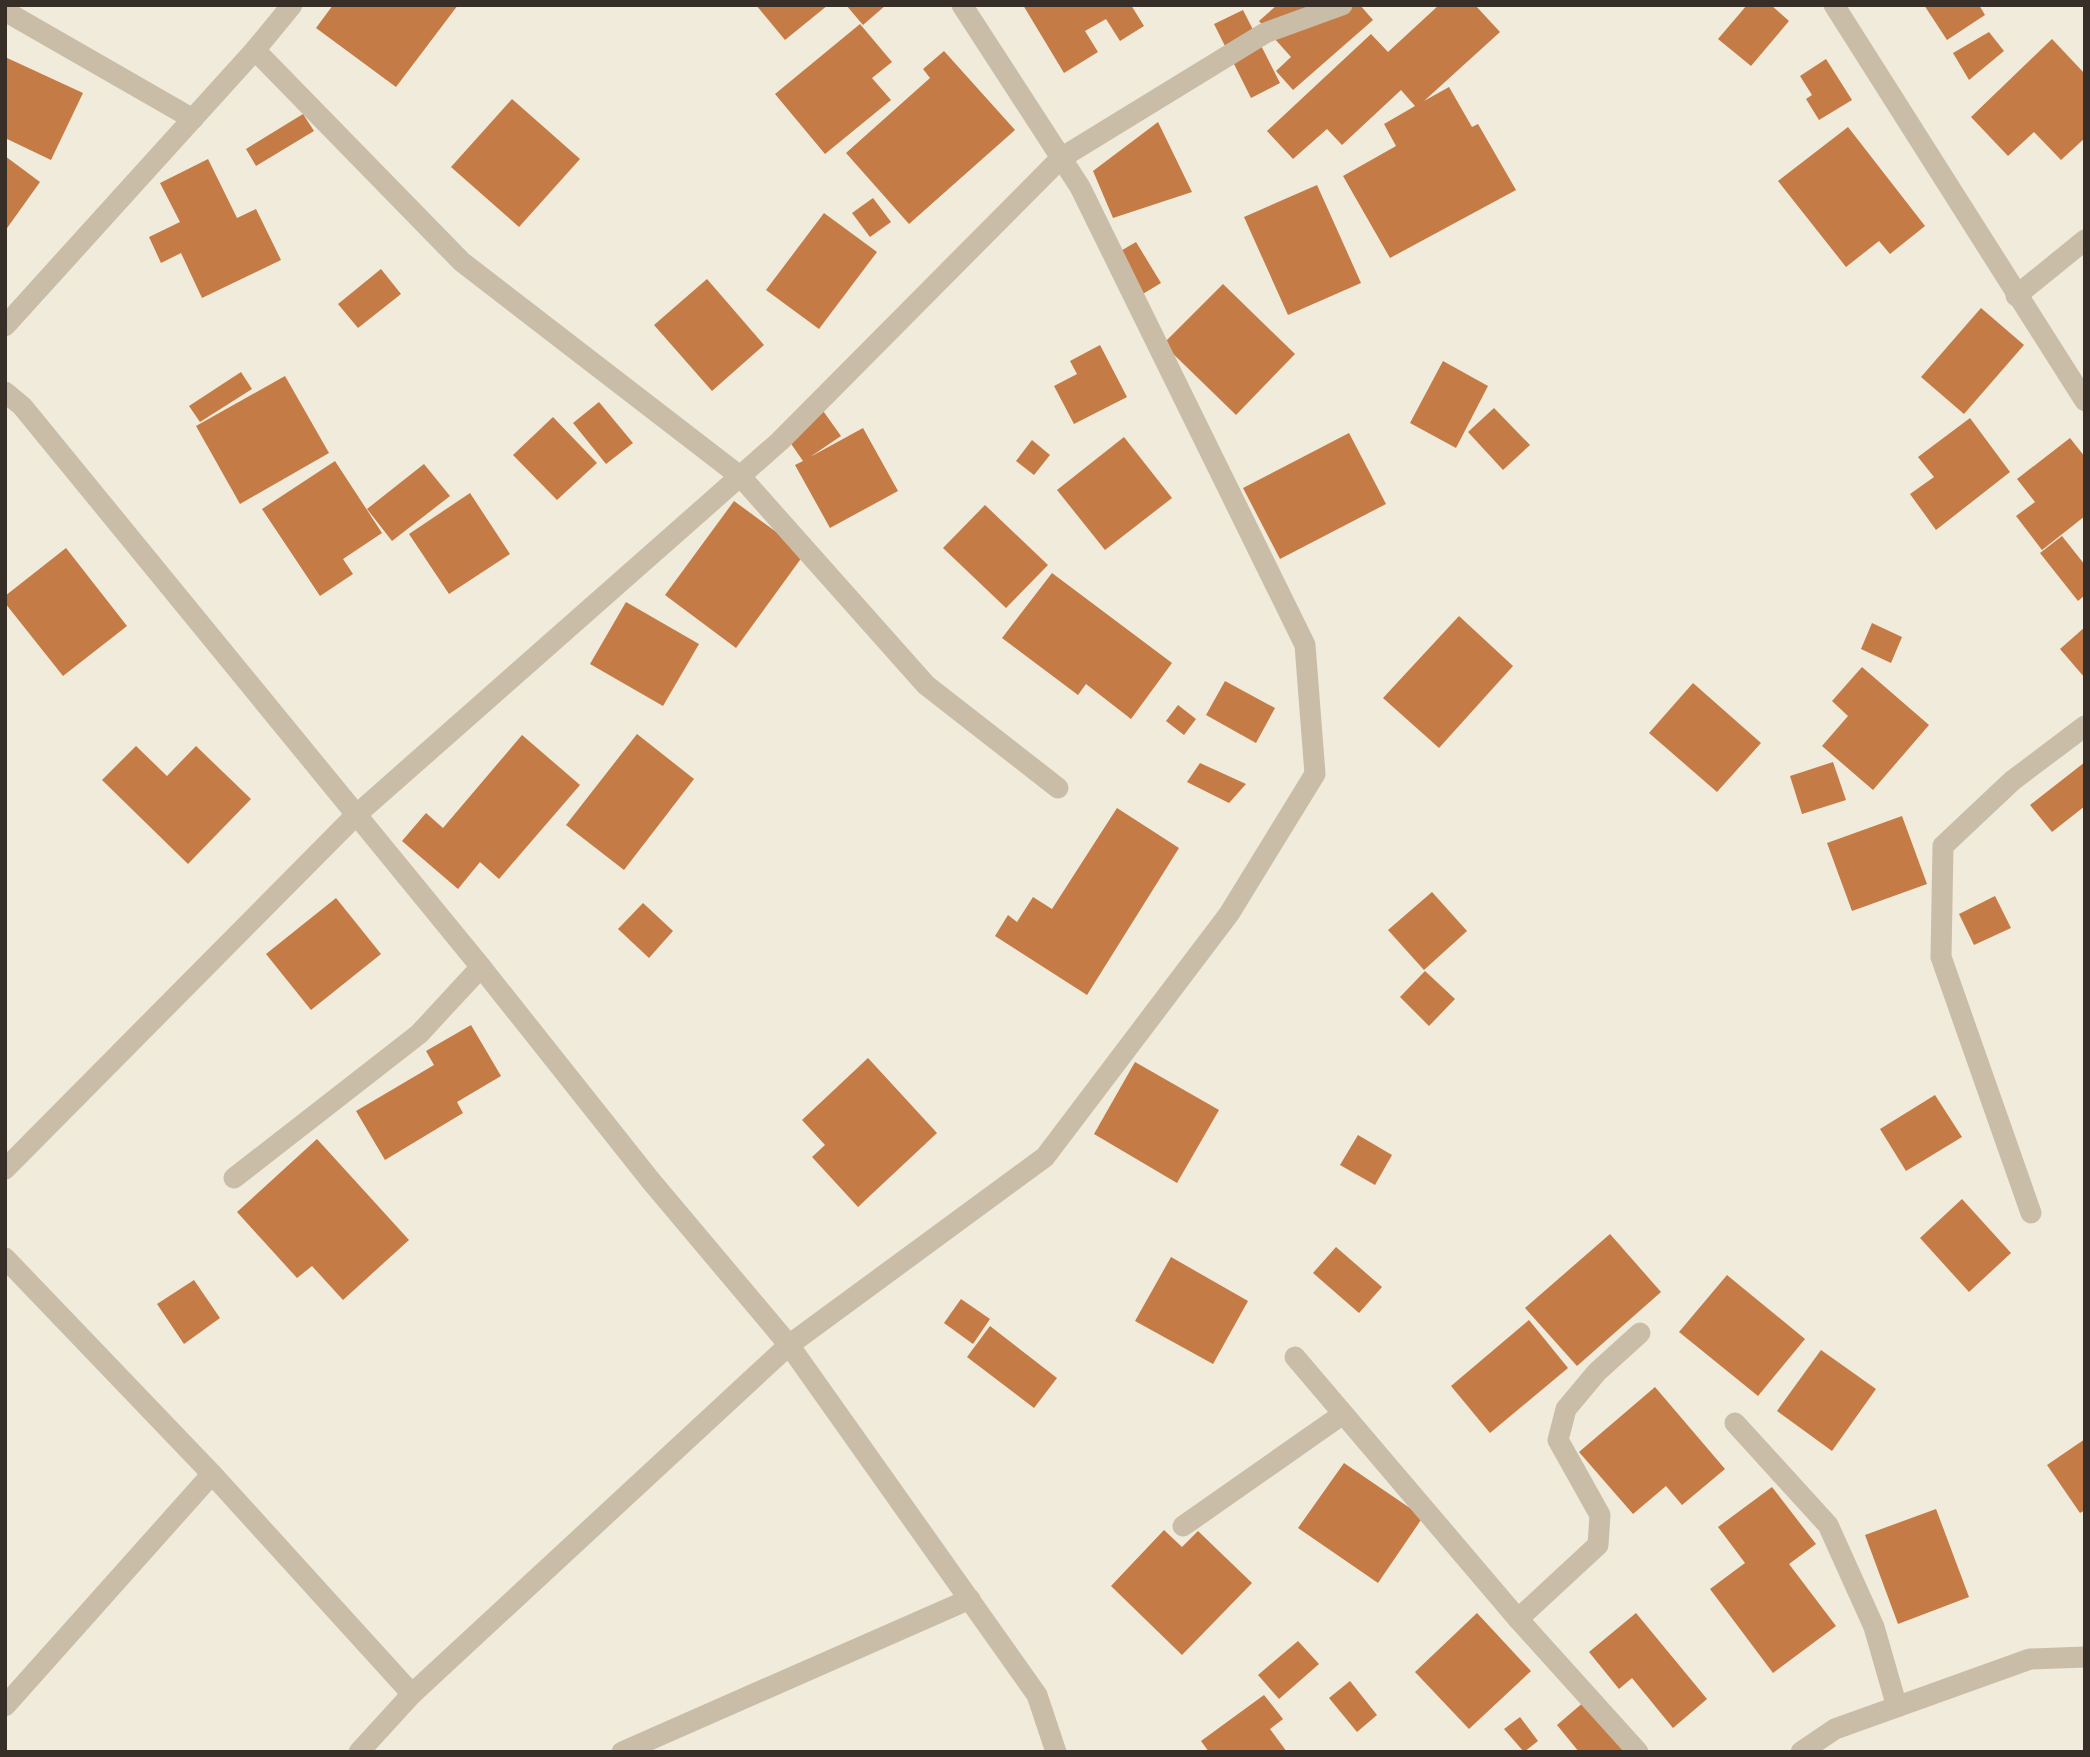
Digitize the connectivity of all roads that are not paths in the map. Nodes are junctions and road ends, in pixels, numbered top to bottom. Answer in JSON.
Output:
{"nodes":[{"id":1,"x":292,"y":5,"type":"edge"},
{"id":2,"x":962,"y":5,"type":"edge"},
{"id":3,"x":1342,"y":5,"type":"edge"},
{"id":4,"x":1834,"y":5,"type":"edge"},
{"id":5,"x":5,"y":10,"type":"edge"},
{"id":6,"x":255,"y":50,"type":"junction"},
{"id":7,"x":193,"y":119,"type":"junction"},
{"id":8,"x":1061,"y":158,"type":"junction"},
{"id":9,"x":2085,"y":240,"type":"edge"},
{"id":10,"x":2015,"y":296,"type":"junction"},
{"id":11,"x":5,"y":326,"type":"edge"},
{"id":12,"x":5,"y":392,"type":"edge"},
{"id":13,"x":2085,"y":401,"type":"edge"},
{"id":14,"x":741,"y":477,"type":"junction"},
{"id":15,"x":2085,"y":726,"type":"edge"},
{"id":16,"x":1058,"y":788,"type":"dead end"},
{"id":17,"x":355,"y":816,"type":"junction"},
{"id":18,"x":481,"y":967,"type":"junction"},
{"id":19,"x":5,"y":1169,"type":"edge"},
{"id":20,"x":234,"y":1178,"type":"dead end"},
{"id":21,"x":2032,"y":1213,"type":"dead end"},
{"id":22,"x":10,"y":1272,"type":"edge"},
{"id":23,"x":1640,"y":1333,"type":"dead end"},
{"id":24,"x":789,"y":1345,"type":"junction"},
{"id":25,"x":1295,"y":1357,"type":"dead end"},
{"id":26,"x":1343,"y":1414,"type":"junction"},
{"id":27,"x":1735,"y":1423,"type":"dead end"},
{"id":28,"x":212,"y":1474,"type":"junction"},
{"id":29,"x":1183,"y":1526,"type":"dead end"},
{"id":30,"x":970,"y":1599,"type":"junction"},
{"id":31,"x":1518,"y":1619,"type":"junction"},
{"id":32,"x":2085,"y":1657,"type":"edge"},
{"id":33,"x":412,"y":1694,"type":"junction"},
{"id":34,"x":5,"y":1706,"type":"edge"},
{"id":35,"x":1897,"y":1707,"type":"junction"},
{"id":36,"x":359,"y":1752,"type":"edge"},
{"id":37,"x":622,"y":1752,"type":"edge"},
{"id":38,"x":1056,"y":1752,"type":"edge"},
{"id":39,"x":1638,"y":1752,"type":"edge"},
{"id":40,"x":1801,"y":1752,"type":"edge"}],
"edges":[{"from":1,"to":6,"type":"street"},
{"from":2,"to":8,"type":"street"},
{"from":3,"to":8,"type":"street"},
{"from":4,"to":10,"type":"street"},
{"from":5,"to":7,"type":"street"},
{"from":6,"to":7,"type":"street"},
{"from":6,"to":14,"type":"street"},
{"from":7,"to":11,"type":"street"},
{"from":8,"to":14,"type":"street"},
{"from":8,"to":24,"type":"street"},
{"from":9,"to":10,"type":"street"},
{"from":10,"to":13,"type":"street"},
{"from":12,"to":17,"type":"street"},
{"from":14,"to":16,"type":"street"},
{"from":14,"to":17,"type":"street"},
{"from":15,"to":21,"type":"street"},
{"from":17,"to":18,"type":"street"},
{"from":17,"to":19,"type":"street"},
{"from":18,"to":20,"type":"street"},
{"from":18,"to":24,"type":"street"},
{"from":22,"to":28,"type":"street"},
{"from":23,"to":31,"type":"street"},
{"from":24,"to":30,"type":"street"},
{"from":24,"to":33,"type":"street"},
{"from":25,"to":26,"type":"street"},
{"from":26,"to":29,"type":"street"},
{"from":26,"to":31,"type":"street"},
{"from":27,"to":35,"type":"street"},
{"from":28,"to":33,"type":"street"},
{"from":28,"to":34,"type":"street"},
{"from":30,"to":37,"type":"street"},
{"from":30,"to":38,"type":"street"},
{"from":31,"to":39,"type":"street"},
{"from":32,"to":35,"type":"street"},
{"from":33,"to":36,"type":"street"},
{"from":35,"to":40,"type":"street"}]}
